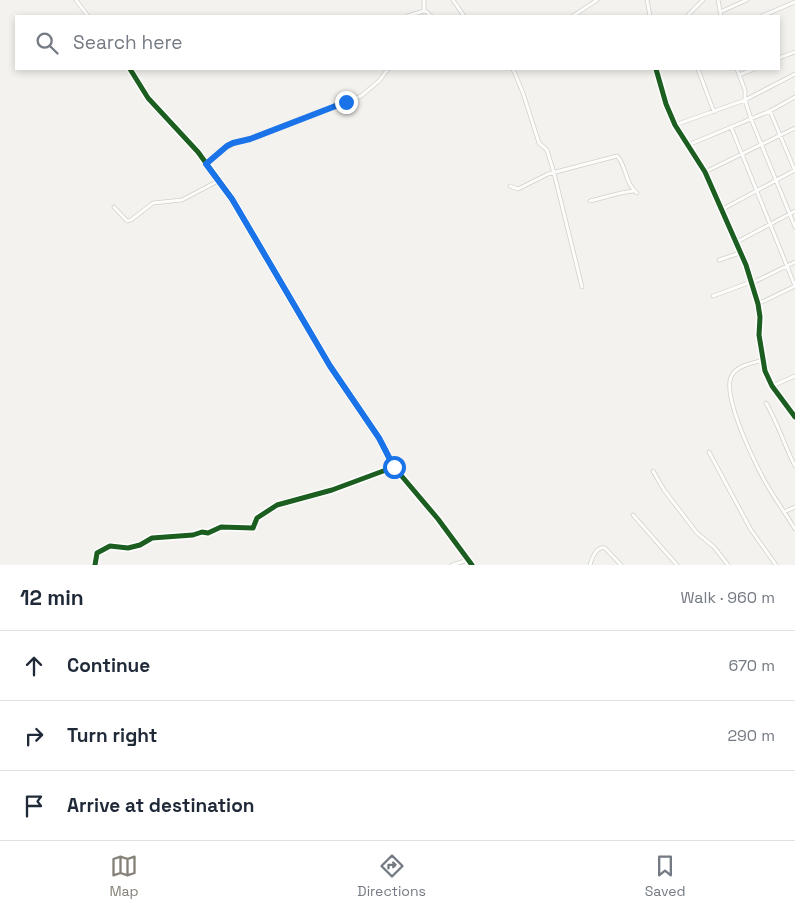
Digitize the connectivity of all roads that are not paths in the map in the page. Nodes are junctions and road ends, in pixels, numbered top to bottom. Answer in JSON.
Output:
{"nodes":[{"id":1,"x":76,"y":0,"type":"edge"},
{"id":2,"x":424,"y":0,"type":"edge"},
{"id":3,"x":453,"y":0,"type":"edge"},
{"id":4,"x":597,"y":0,"type":"edge"},
{"id":5,"x":647,"y":0,"type":"edge"},
{"id":6,"x":703,"y":0,"type":"edge"},
{"id":7,"x":718,"y":0,"type":"edge"},
{"id":8,"x":747,"y":0,"type":"edge"},
{"id":9,"x":794,"y":2,"type":"edge"},
{"id":10,"x":795,"y":7,"type":"edge"},
{"id":11,"x":424,"y":11,"type":"junction"},
{"id":12,"x":721,"y":14,"type":"edge"},
{"id":13,"x":87,"y":15,"type":"edge"},
{"id":14,"x":411,"y":15,"type":"edge"},
{"id":15,"x":430,"y":15,"type":"edge"},
{"id":16,"x":463,"y":15,"type":"edge"},
{"id":17,"x":574,"y":15,"type":"edge"},
{"id":18,"x":650,"y":15,"type":"edge"},
{"id":19,"x":688,"y":15,"type":"edge"},
{"id":20,"x":764,"y":15,"type":"edge"},
{"id":21,"x":795,"y":52,"type":"edge"},
{"id":22,"x":780,"y":58,"type":"edge"},
{"id":23,"x":131,"y":70,"type":"edge"},
{"id":24,"x":387,"y":70,"type":"edge"},
{"id":25,"x":513,"y":70,"type":"edge"},
{"id":26,"x":656,"y":70,"type":"edge"},
{"id":27,"x":698,"y":70,"type":"edge"},
{"id":28,"x":737,"y":70,"type":"edge"},
{"id":29,"x":752,"y":70,"type":"edge"},
{"id":30,"x":795,"y":74,"type":"edge"},
{"id":31,"x":739,"y":75,"type":"junction"},
{"id":32,"x":795,"y":97,"type":"edge"},
{"id":33,"x":745,"y":100,"type":"junction"},
{"id":34,"x":770,"y":110,"type":"junction"},
{"id":35,"x":714,"y":112,"type":"junction"},
{"id":36,"x":751,"y":119,"type":"junction"},
{"id":37,"x":675,"y":125,"type":"junction"},
{"id":38,"x":731,"y":127,"type":"junction"},
{"id":39,"x":795,"y":128,"type":"edge"},
{"id":40,"x":781,"y":135,"type":"junction"},
{"id":41,"x":762,"y":144,"type":"junction"},
{"id":42,"x":688,"y":146,"type":"junction"},
{"id":43,"x":743,"y":154,"type":"junction"},
{"id":44,"x":206,"y":164,"type":"junction"},
{"id":45,"x":795,"y":170,"type":"edge"},
{"id":46,"x":705,"y":172,"type":"junction"},
{"id":47,"x":554,"y":173,"type":"junction"},
{"id":48,"x":776,"y":180,"type":"junction"},
{"id":49,"x":218,"y":181,"type":"junction"},
{"id":50,"x":510,"y":186,"type":"dead end"},
{"id":51,"x":757,"y":189,"type":"junction"},
{"id":52,"x":590,"y":201,"type":"dead end"},
{"id":53,"x":114,"y":206,"type":"dead end"},
{"id":54,"x":721,"y":210,"type":"junction"},
{"id":55,"x":795,"y":211,"type":"edge"},
{"id":56,"x":790,"y":214,"type":"junction"},
{"id":57,"x":771,"y":224,"type":"junction"},
{"id":58,"x":795,"y":227,"type":"edge"},
{"id":59,"x":735,"y":243,"type":"junction"},
{"id":60,"x":740,"y":253,"type":"junction"},
{"id":61,"x":720,"y":260,"type":"dead end"},
{"id":62,"x":795,"y":262,"type":"edge"},
{"id":63,"x":788,"y":266,"type":"junction"},
{"id":64,"x":751,"y":282,"type":"junction"},
{"id":65,"x":795,"y":286,"type":"edge"},
{"id":66,"x":582,"y":287,"type":"dead end"},
{"id":67,"x":713,"y":296,"type":"dead end"},
{"id":68,"x":758,"y":304,"type":"junction"},
{"id":69,"x":763,"y":360,"type":"junction"},
{"id":70,"x":795,"y":376,"type":"edge"},
{"id":71,"x":772,"y":386,"type":"junction"},
{"id":72,"x":766,"y":403,"type":"dead end"},
{"id":73,"x":795,"y":417,"type":"edge"},
{"id":74,"x":709,"y":452,"type":"dead end"},
{"id":75,"x":795,"y":466,"type":"edge"},
{"id":76,"x":394,"y":467,"type":"junction"},
{"id":77,"x":653,"y":471,"type":"dead end"},
{"id":78,"x":795,"y":507,"type":"edge"},
{"id":79,"x":784,"y":512,"type":"junction"},
{"id":80,"x":634,"y":515,"type":"dead end"},
{"id":81,"x":795,"y":529,"type":"edge"},
{"id":82,"x":469,"y":560,"type":"junction"},
{"id":83,"x":94,"y":565,"type":"edge"},
{"id":84,"x":452,"y":565,"type":"edge"},
{"id":85,"x":472,"y":565,"type":"edge"},
{"id":86,"x":590,"y":565,"type":"edge"},
{"id":87,"x":621,"y":565,"type":"edge"},
{"id":88,"x":677,"y":565,"type":"edge"},
{"id":89,"x":728,"y":565,"type":"edge"},
{"id":90,"x":776,"y":565,"type":"edge"}],
"edges":[{"from":1,"to":13,"type":"street"},
{"from":2,"to":11,"type":"street"},
{"from":3,"to":16,"type":"street"},
{"from":4,"to":17,"type":"street"},
{"from":5,"to":18,"type":"street"},
{"from":6,"to":19,"type":"street"},
{"from":7,"to":12,"type":"street"},
{"from":8,"to":12,"type":"street"},
{"from":9,"to":10,"type":"street"},
{"from":9,"to":20,"type":"street"},
{"from":11,"to":14,"type":"street"},
{"from":11,"to":15,"type":"street"},
{"from":21,"to":22,"type":"street"},
{"from":23,"to":44,"type":"street"},
{"from":24,"to":44,"type":"street"},
{"from":25,"to":47,"type":"street"},
{"from":26,"to":37,"type":"street"},
{"from":27,"to":35,"type":"street"},
{"from":28,"to":31,"type":"street"},
{"from":29,"to":31,"type":"street"},
{"from":30,"to":33,"type":"street"},
{"from":31,"to":33,"type":"street"},
{"from":32,"to":34,"type":"street"},
{"from":33,"to":35,"type":"street"},
{"from":33,"to":36,"type":"street"},
{"from":34,"to":36,"type":"street"},
{"from":34,"to":40,"type":"street"},
{"from":35,"to":37,"type":"street"},
{"from":36,"to":38,"type":"street"},
{"from":36,"to":41,"type":"street"},
{"from":37,"to":42,"type":"street"},
{"from":38,"to":42,"type":"street"},
{"from":38,"to":43,"type":"street"},
{"from":39,"to":40,"type":"street"},
{"from":40,"to":41,"type":"street"},
{"from":40,"to":45,"type":"street"},
{"from":41,"to":43,"type":"street"},
{"from":41,"to":48,"type":"street"},
{"from":42,"to":46,"type":"street"},
{"from":43,"to":46,"type":"street"},
{"from":43,"to":51,"type":"street"},
{"from":44,"to":49,"type":"street"},
{"from":45,"to":48,"type":"street"},
{"from":46,"to":54,"type":"street"},
{"from":47,"to":50,"type":"street"},
{"from":47,"to":52,"type":"street"},
{"from":47,"to":66,"type":"street"},
{"from":48,"to":51,"type":"street"},
{"from":48,"to":56,"type":"street"},
{"from":49,"to":53,"type":"street"},
{"from":49,"to":76,"type":"street"},
{"from":51,"to":54,"type":"street"},
{"from":51,"to":57,"type":"street"},
{"from":54,"to":59,"type":"street"},
{"from":55,"to":56,"type":"street"},
{"from":56,"to":57,"type":"street"},
{"from":56,"to":58,"type":"street"},
{"from":57,"to":59,"type":"street"},
{"from":57,"to":63,"type":"street"},
{"from":59,"to":60,"type":"street"},
{"from":60,"to":61,"type":"street"},
{"from":60,"to":64,"type":"street"},
{"from":62,"to":63,"type":"street"},
{"from":63,"to":64,"type":"street"},
{"from":63,"to":65,"type":"street"},
{"from":64,"to":67,"type":"street"},
{"from":64,"to":68,"type":"street"},
{"from":65,"to":68,"type":"street"},
{"from":68,"to":69,"type":"street"},
{"from":69,"to":71,"type":"street"},
{"from":69,"to":79,"type":"street"},
{"from":70,"to":71,"type":"street"},
{"from":71,"to":73,"type":"street"},
{"from":72,"to":75,"type":"street"},
{"from":74,"to":90,"type":"street"},
{"from":76,"to":82,"type":"street"},
{"from":76,"to":83,"type":"street"},
{"from":77,"to":89,"type":"street"},
{"from":78,"to":79,"type":"street"},
{"from":79,"to":81,"type":"street"},
{"from":80,"to":88,"type":"street"},
{"from":82,"to":84,"type":"street"},
{"from":82,"to":85,"type":"street"},
{"from":86,"to":87,"type":"street"}]}
